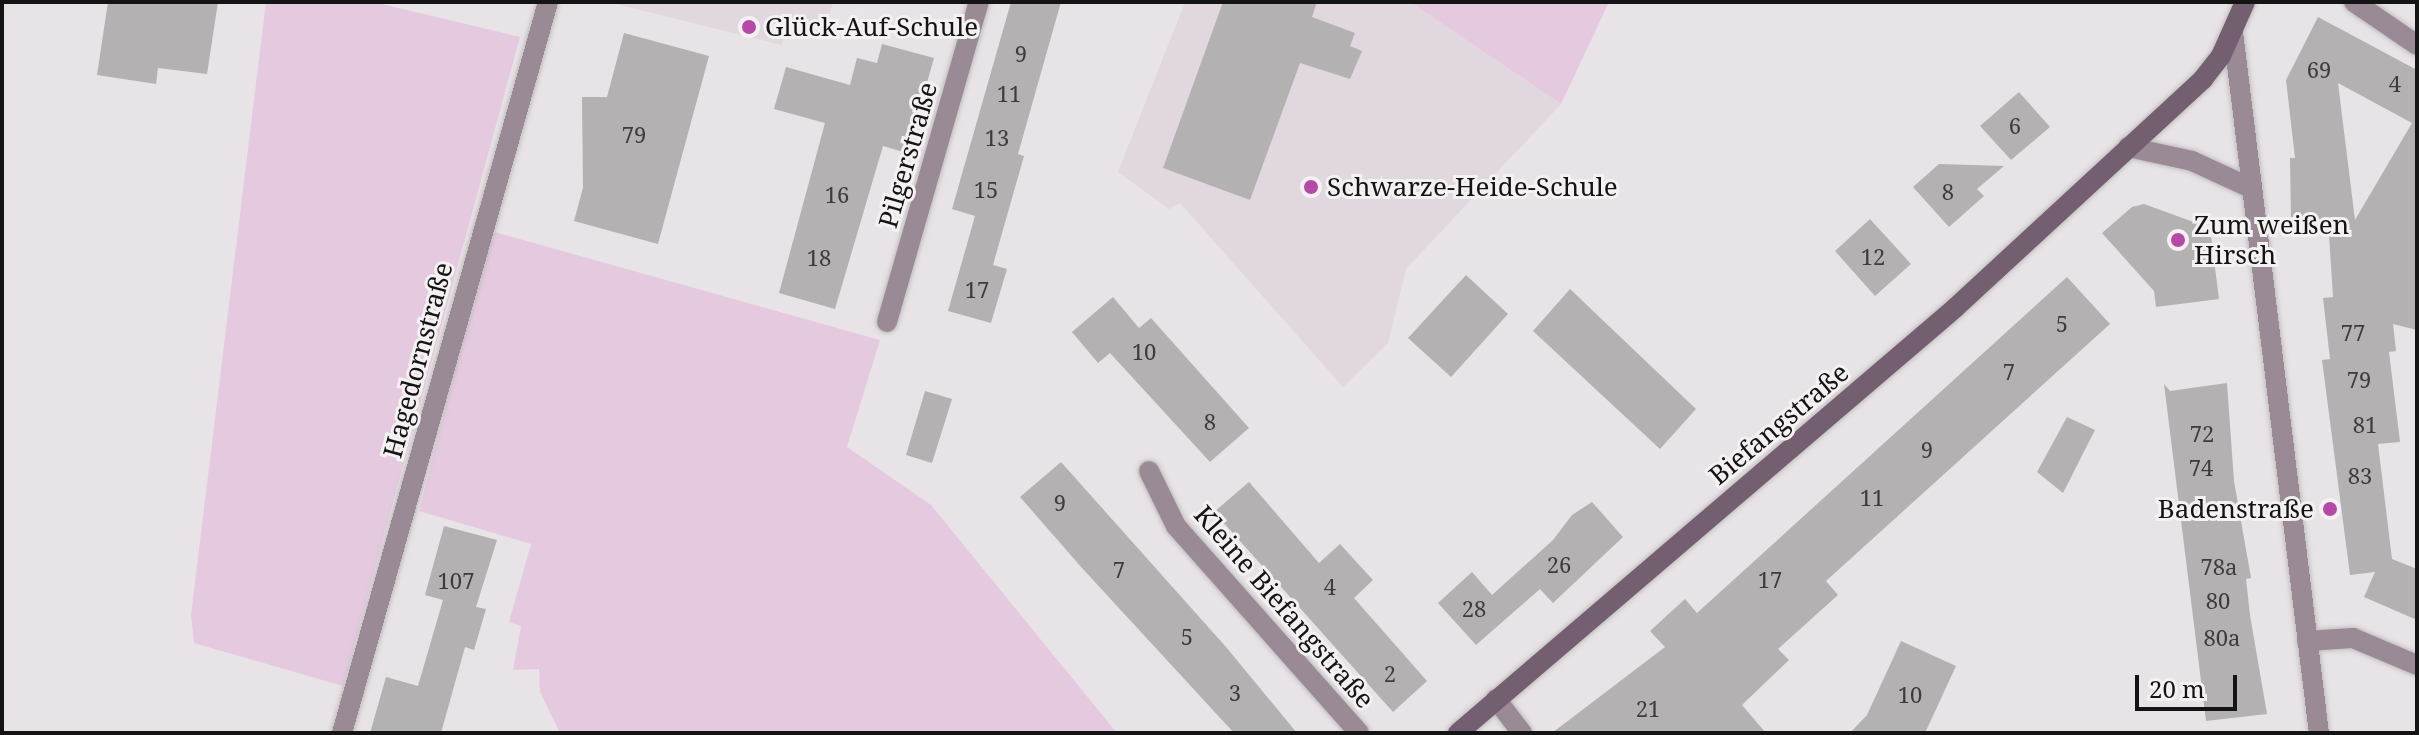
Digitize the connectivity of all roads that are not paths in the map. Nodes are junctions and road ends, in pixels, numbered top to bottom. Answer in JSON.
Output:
{"nodes":[{"id":1,"x":548,"y":2,"type":"edge"},
{"id":2,"x":979,"y":2,"type":"edge"},
{"id":3,"x":2245,"y":2,"type":"edge"},
{"id":4,"x":2354,"y":2,"type":"edge"},
{"id":5,"x":2233,"y":32,"type":"junction"},
{"id":6,"x":2417,"y":45,"type":"edge"},
{"id":7,"x":2128,"y":147,"type":"junction"},
{"id":8,"x":2251,"y":188,"type":"junction"},
{"id":9,"x":887,"y":322,"type":"dead end"},
{"id":10,"x":1149,"y":471,"type":"dead end"},
{"id":11,"x":2307,"y":641,"type":"junction"},
{"id":12,"x":2417,"y":665,"type":"edge"},
{"id":13,"x":1496,"y":699,"type":"junction"},
{"id":14,"x":342,"y":733,"type":"edge"},
{"id":15,"x":1359,"y":733,"type":"edge"},
{"id":16,"x":1458,"y":733,"type":"edge"},
{"id":17,"x":1522,"y":733,"type":"edge"},
{"id":18,"x":2319,"y":733,"type":"edge"}],
"edges":[{"from":1,"to":14,"type":"street","name":"Hagedornstraße"},
{"from":2,"to":9,"type":"street","name":"Pilgerstraße"},
{"from":3,"to":5,"type":"main road","name":"Biefangstraße"},
{"from":4,"to":6,"type":"street"},
{"from":5,"to":7,"type":"main road","name":"Biefangstraße"},
{"from":5,"to":8,"type":"street"},
{"from":7,"to":8,"type":"street"},
{"from":7,"to":13,"type":"main road","name":"Biefangstraße"},
{"from":8,"to":11,"type":"street"},
{"from":10,"to":15,"type":"street","name":"Kleine Biefangstraße"},
{"from":11,"to":12,"type":"street"},
{"from":11,"to":18,"type":"street"},
{"from":13,"to":16,"type":"main road","name":"Biefangstraße"},
{"from":13,"to":17,"type":"street"}]}
